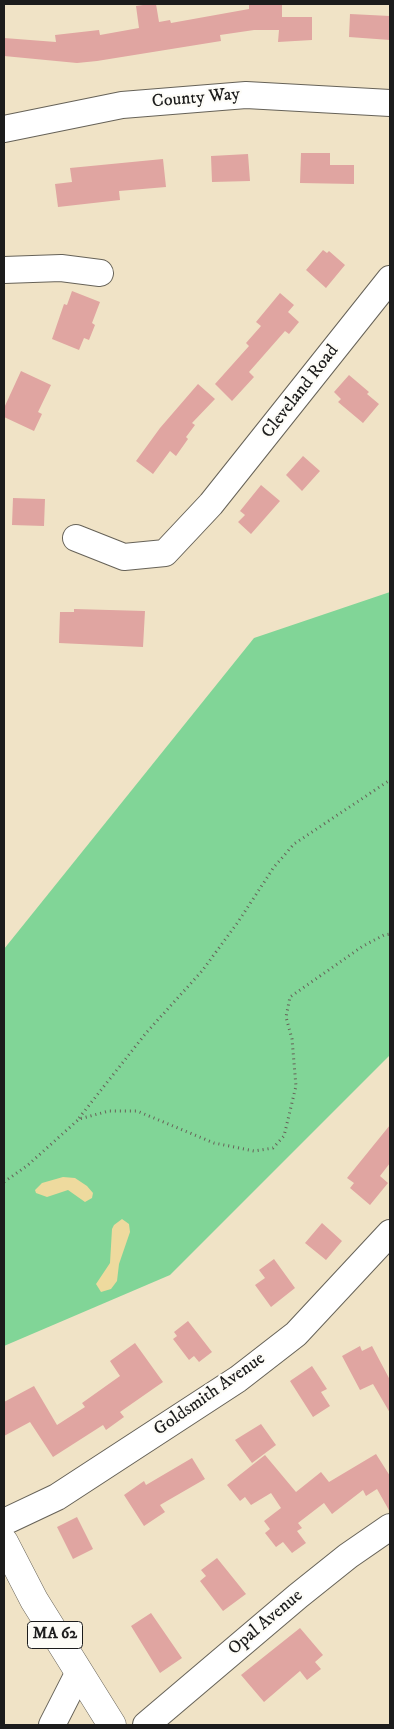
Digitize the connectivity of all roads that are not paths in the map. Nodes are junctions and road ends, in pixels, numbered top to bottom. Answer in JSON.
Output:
{"nodes":[{"id":1,"x":390,"y":103,"type":"edge"},
{"id":2,"x":4,"y":129,"type":"edge"},
{"id":3,"x":4,"y":270,"type":"edge"},
{"id":4,"x":100,"y":273,"type":"dead end"},
{"id":5,"x":390,"y":279,"type":"edge"},
{"id":6,"x":76,"y":538,"type":"dead end"},
{"id":7,"x":390,"y":1233,"type":"edge"},
{"id":8,"x":4,"y":1522,"type":"edge"},
{"id":9,"x":390,"y":1527,"type":"edge"},
{"id":10,"x":4,"y":1542,"type":"edge"},
{"id":11,"x":78,"y":1674,"type":"junction"},
{"id":12,"x":52,"y":1725,"type":"edge"},
{"id":13,"x":112,"y":1725,"type":"edge"},
{"id":14,"x":146,"y":1725,"type":"edge"}],
"edges":[{"from":1,"to":2,"type":"street","name":"County Way"},
{"from":3,"to":4,"type":"street"},
{"from":5,"to":6,"type":"street","name":"Cleveland Road"},
{"from":7,"to":8,"type":"street","name":"Goldsmith Avenue"},
{"from":9,"to":14,"type":"street","name":"Opal Avenue"},
{"from":10,"to":11,"type":"main road","number":"MA 62"},
{"from":11,"to":12,"type":"street"},
{"from":11,"to":13,"type":"main road","number":"MA 62"}]}
